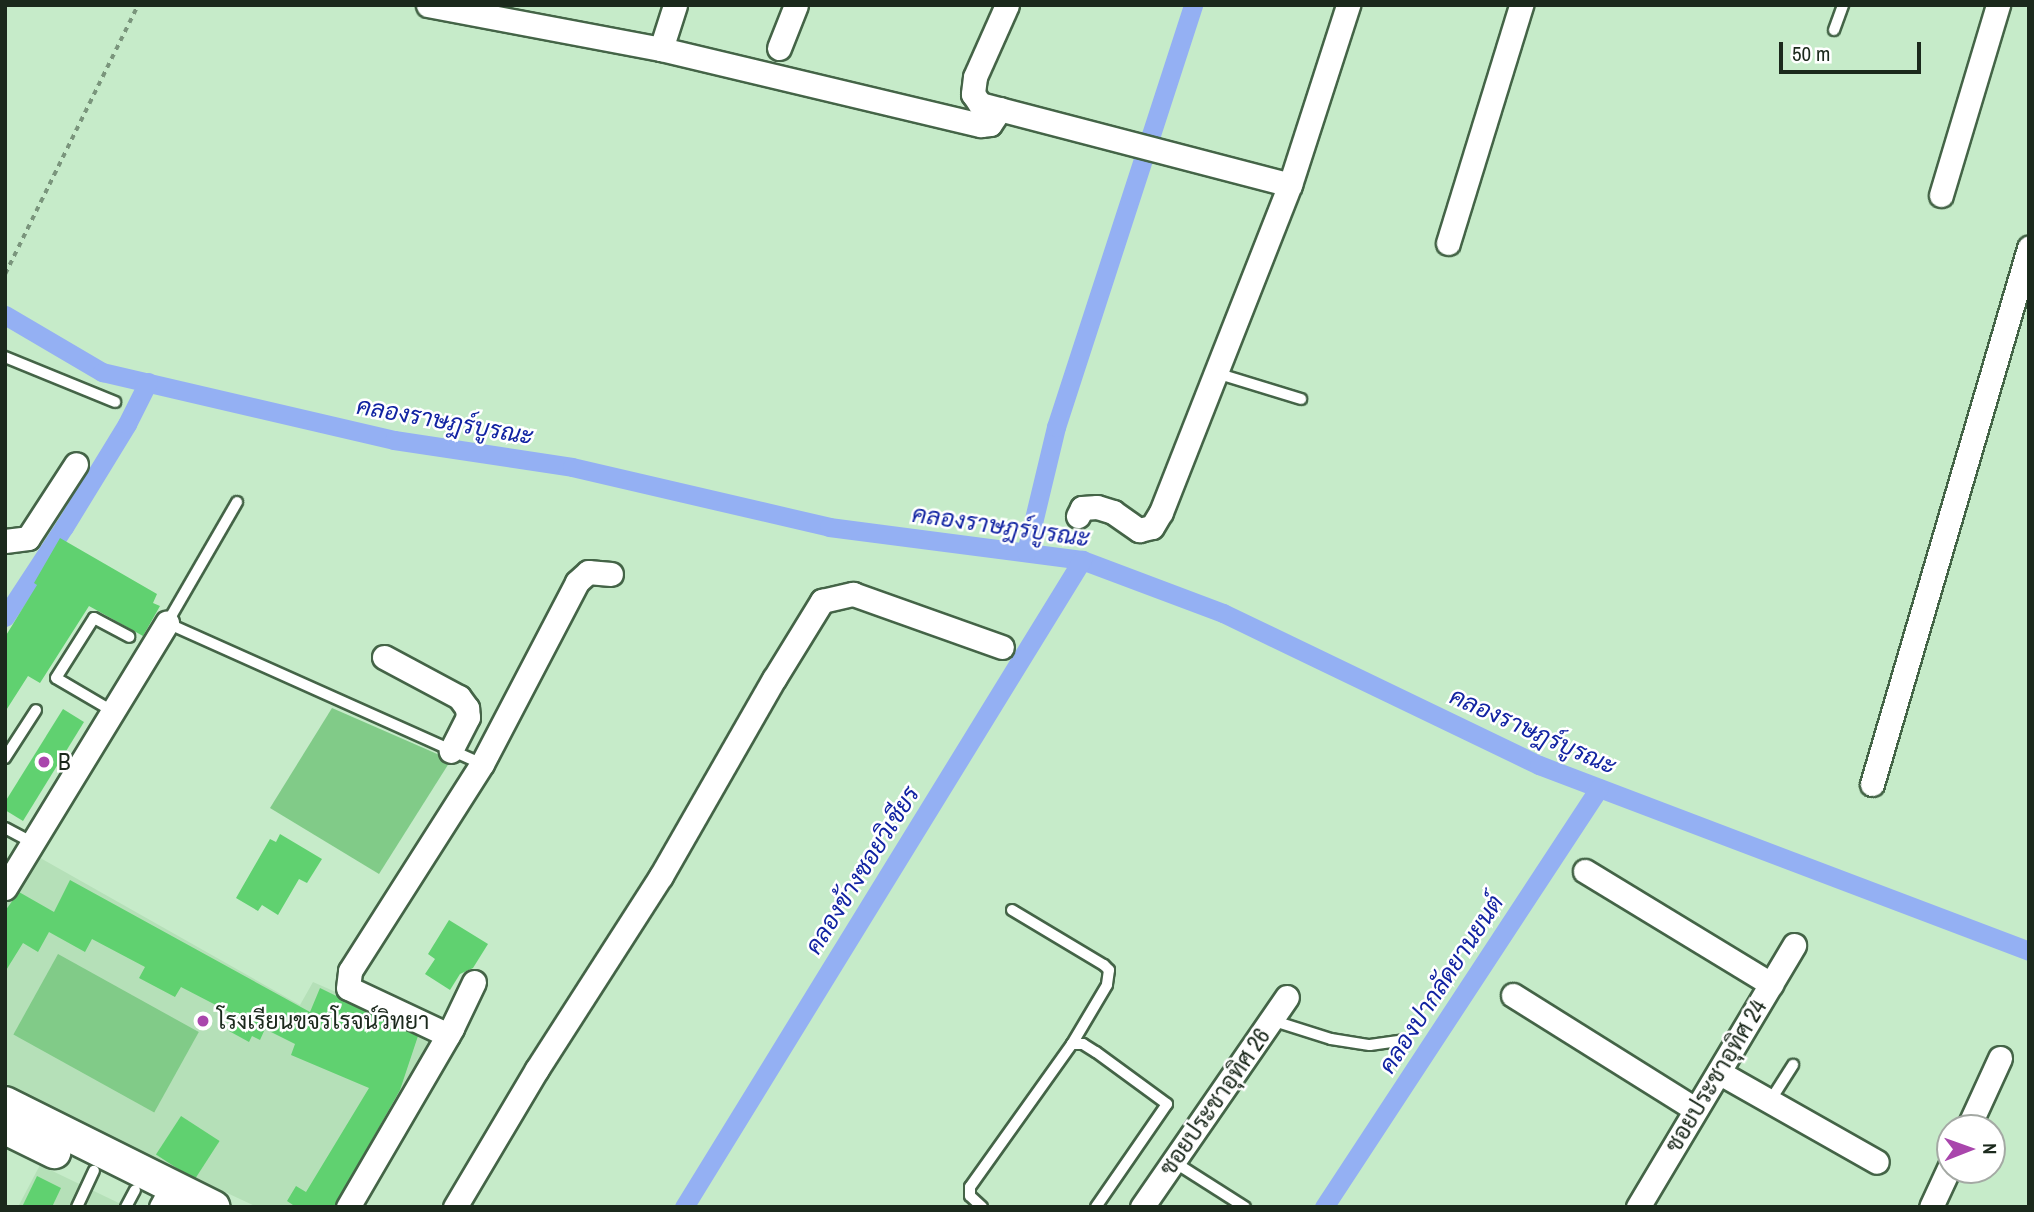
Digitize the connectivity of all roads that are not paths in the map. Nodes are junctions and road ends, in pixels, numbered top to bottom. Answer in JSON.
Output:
{"nodes":[{"id":1,"x":428,"y":5,"type":"edge"},
{"id":2,"x":675,"y":5,"type":"edge"},
{"id":3,"x":796,"y":5,"type":"edge"},
{"id":4,"x":1006,"y":5,"type":"edge"},
{"id":5,"x":1348,"y":5,"type":"edge"},
{"id":6,"x":1521,"y":5,"type":"edge"},
{"id":7,"x":1843,"y":5,"type":"edge"},
{"id":8,"x":1998,"y":5,"type":"edge"},
{"id":9,"x":1835,"y":30,"type":"dead end"},
{"id":10,"x":779,"y":48,"type":"dead end"},
{"id":11,"x":662,"y":49,"type":"junction"},
{"id":12,"x":1000,"y":109,"type":"junction"},
{"id":13,"x":1290,"y":185,"type":"junction"},
{"id":14,"x":1941,"y":195,"type":"dead end"},
{"id":15,"x":1447,"y":243,"type":"dead end"},
{"id":16,"x":2029,"y":248,"type":"edge"},
{"id":17,"x":5,"y":357,"type":"edge"},
{"id":18,"x":1216,"y":373,"type":"junction"},
{"id":19,"x":1301,"y":399,"type":"dead end"},
{"id":20,"x":115,"y":402,"type":"dead end"},
{"id":21,"x":76,"y":464,"type":"dead end"},
{"id":22,"x":237,"y":502,"type":"dead end"},
{"id":23,"x":1077,"y":516,"type":"dead end"},
{"id":24,"x":5,"y":541,"type":"edge"},
{"id":25,"x":611,"y":574,"type":"dead end"},
{"id":26,"x":167,"y":623,"type":"junction"},
{"id":27,"x":129,"y":637,"type":"dead end"},
{"id":28,"x":1002,"y":647,"type":"dead end"},
{"id":29,"x":384,"y":657,"type":"dead end"},
{"id":30,"x":36,"y":710,"type":"dead end"},
{"id":31,"x":114,"y":712,"type":"junction"},
{"id":32,"x":451,"y":751,"type":"junction"},
{"id":33,"x":5,"y":758,"type":"edge"},
{"id":34,"x":482,"y":764,"type":"junction"},
{"id":35,"x":1872,"y":784,"type":"dead end"},
{"id":36,"x":5,"y":828,"type":"edge"},
{"id":37,"x":33,"y":843,"type":"junction"},
{"id":38,"x":1585,"y":871,"type":"dead end"},
{"id":39,"x":5,"y":888,"type":"edge"},
{"id":40,"x":1012,"y":910,"type":"dead end"},
{"id":41,"x":1794,"y":945,"type":"dead end"},
{"id":42,"x":474,"y":982,"type":"dead end"},
{"id":43,"x":1771,"y":984,"type":"junction"},
{"id":44,"x":1513,"y":995,"type":"dead end"},
{"id":45,"x":1287,"y":997,"type":"dead end"},
{"id":46,"x":1271,"y":1020,"type":"junction"},
{"id":47,"x":448,"y":1035,"type":"junction"},
{"id":48,"x":1404,"y":1040,"type":"dead end"},
{"id":49,"x":1072,"y":1044,"type":"junction"},
{"id":50,"x":2000,"y":1058,"type":"dead end"},
{"id":51,"x":1793,"y":1065,"type":"dead end"},
{"id":52,"x":1720,"y":1073,"type":"junction"},
{"id":53,"x":1770,"y":1101,"type":"junction"},
{"id":54,"x":5,"y":1103,"type":"edge"},
{"id":55,"x":1695,"y":1110,"type":"junction"},
{"id":56,"x":1974,"y":1114,"type":"edge"},
{"id":57,"x":5,"y":1128,"type":"edge"},
{"id":58,"x":1174,"y":1162,"type":"junction"},
{"id":59,"x":1877,"y":1162,"type":"dead end"},
{"id":60,"x":94,"y":1171,"type":"junction"},
{"id":61,"x":1942,"y":1184,"type":"edge"},
{"id":62,"x":130,"y":1199,"type":"edge"},
{"id":63,"x":166,"y":1201,"type":"edge"},
{"id":64,"x":77,"y":1207,"type":"edge"},
{"id":65,"x":214,"y":1207,"type":"edge"},
{"id":66,"x":348,"y":1207,"type":"edge"},
{"id":67,"x":455,"y":1207,"type":"edge"},
{"id":68,"x":982,"y":1207,"type":"edge"},
{"id":69,"x":1096,"y":1207,"type":"edge"},
{"id":70,"x":1142,"y":1207,"type":"edge"},
{"id":71,"x":1245,"y":1207,"type":"edge"},
{"id":72,"x":1637,"y":1207,"type":"edge"},
{"id":73,"x":1931,"y":1207,"type":"edge"}],
"edges":[{"from":1,"to":11,"type":"street"},
{"from":2,"to":11,"type":"street"},
{"from":3,"to":10,"type":"street"},
{"from":4,"to":12,"type":"street"},
{"from":5,"to":13,"type":"street"},
{"from":6,"to":15,"type":"street"},
{"from":7,"to":9,"type":"lane"},
{"from":8,"to":14,"type":"street"},
{"from":11,"to":12,"type":"street"},
{"from":12,"to":13,"type":"street"},
{"from":13,"to":18,"type":"street"},
{"from":16,"to":35,"type":"street"},
{"from":17,"to":20,"type":"lane"},
{"from":18,"to":19,"type":"lane"},
{"from":18,"to":23,"type":"street"},
{"from":21,"to":24,"type":"street"},
{"from":22,"to":26,"type":"lane"},
{"from":25,"to":34,"type":"street"},
{"from":26,"to":31,"type":"street"},
{"from":26,"to":32,"type":"lane"},
{"from":27,"to":31,"type":"lane"},
{"from":28,"to":67,"type":"street"},
{"from":29,"to":32,"type":"street"},
{"from":30,"to":33,"type":"lane"},
{"from":31,"to":37,"type":"street"},
{"from":32,"to":34,"type":"lane"},
{"from":34,"to":47,"type":"street"},
{"from":36,"to":37,"type":"lane"},
{"from":37,"to":39,"type":"street"},
{"from":38,"to":43,"type":"street"},
{"from":40,"to":49,"type":"lane"},
{"from":41,"to":43,"type":"street","name":"ซอยประชาอุทิศ 24"},
{"from":42,"to":47,"type":"street"},
{"from":43,"to":52,"type":"street","name":"ซอยประชาอุทิศ 24"},
{"from":44,"to":55,"type":"street"},
{"from":45,"to":46,"type":"street","name":"ซอยประชาอุทิศ 26"},
{"from":46,"to":48,"type":"lane"},
{"from":46,"to":58,"type":"street","name":"ซอยประชาอุทิศ 26"},
{"from":47,"to":66,"type":"street"},
{"from":49,"to":68,"type":"lane"},
{"from":49,"to":69,"type":"lane"},
{"from":50,"to":56,"type":"street"},
{"from":51,"to":53,"type":"lane"},
{"from":52,"to":53,"type":"street"},
{"from":52,"to":55,"type":"street","name":"ซอยประชาอุทิศ 24"},
{"from":53,"to":59,"type":"street"},
{"from":54,"to":63,"type":"main road"},
{"from":55,"to":72,"type":"street","name":"ซอยประชาอุทิศ 24"},
{"from":57,"to":60,"type":"main road"},
{"from":58,"to":70,"type":"street","name":"ซอยประชาอุทิศ 26"},
{"from":58,"to":71,"type":"lane"},
{"from":60,"to":62,"type":"main road"},
{"from":60,"to":64,"type":"lane"},
{"from":61,"to":73,"type":"street"},
{"from":62,"to":63,"type":"main road"},
{"from":63,"to":65,"type":"main road"}]}
